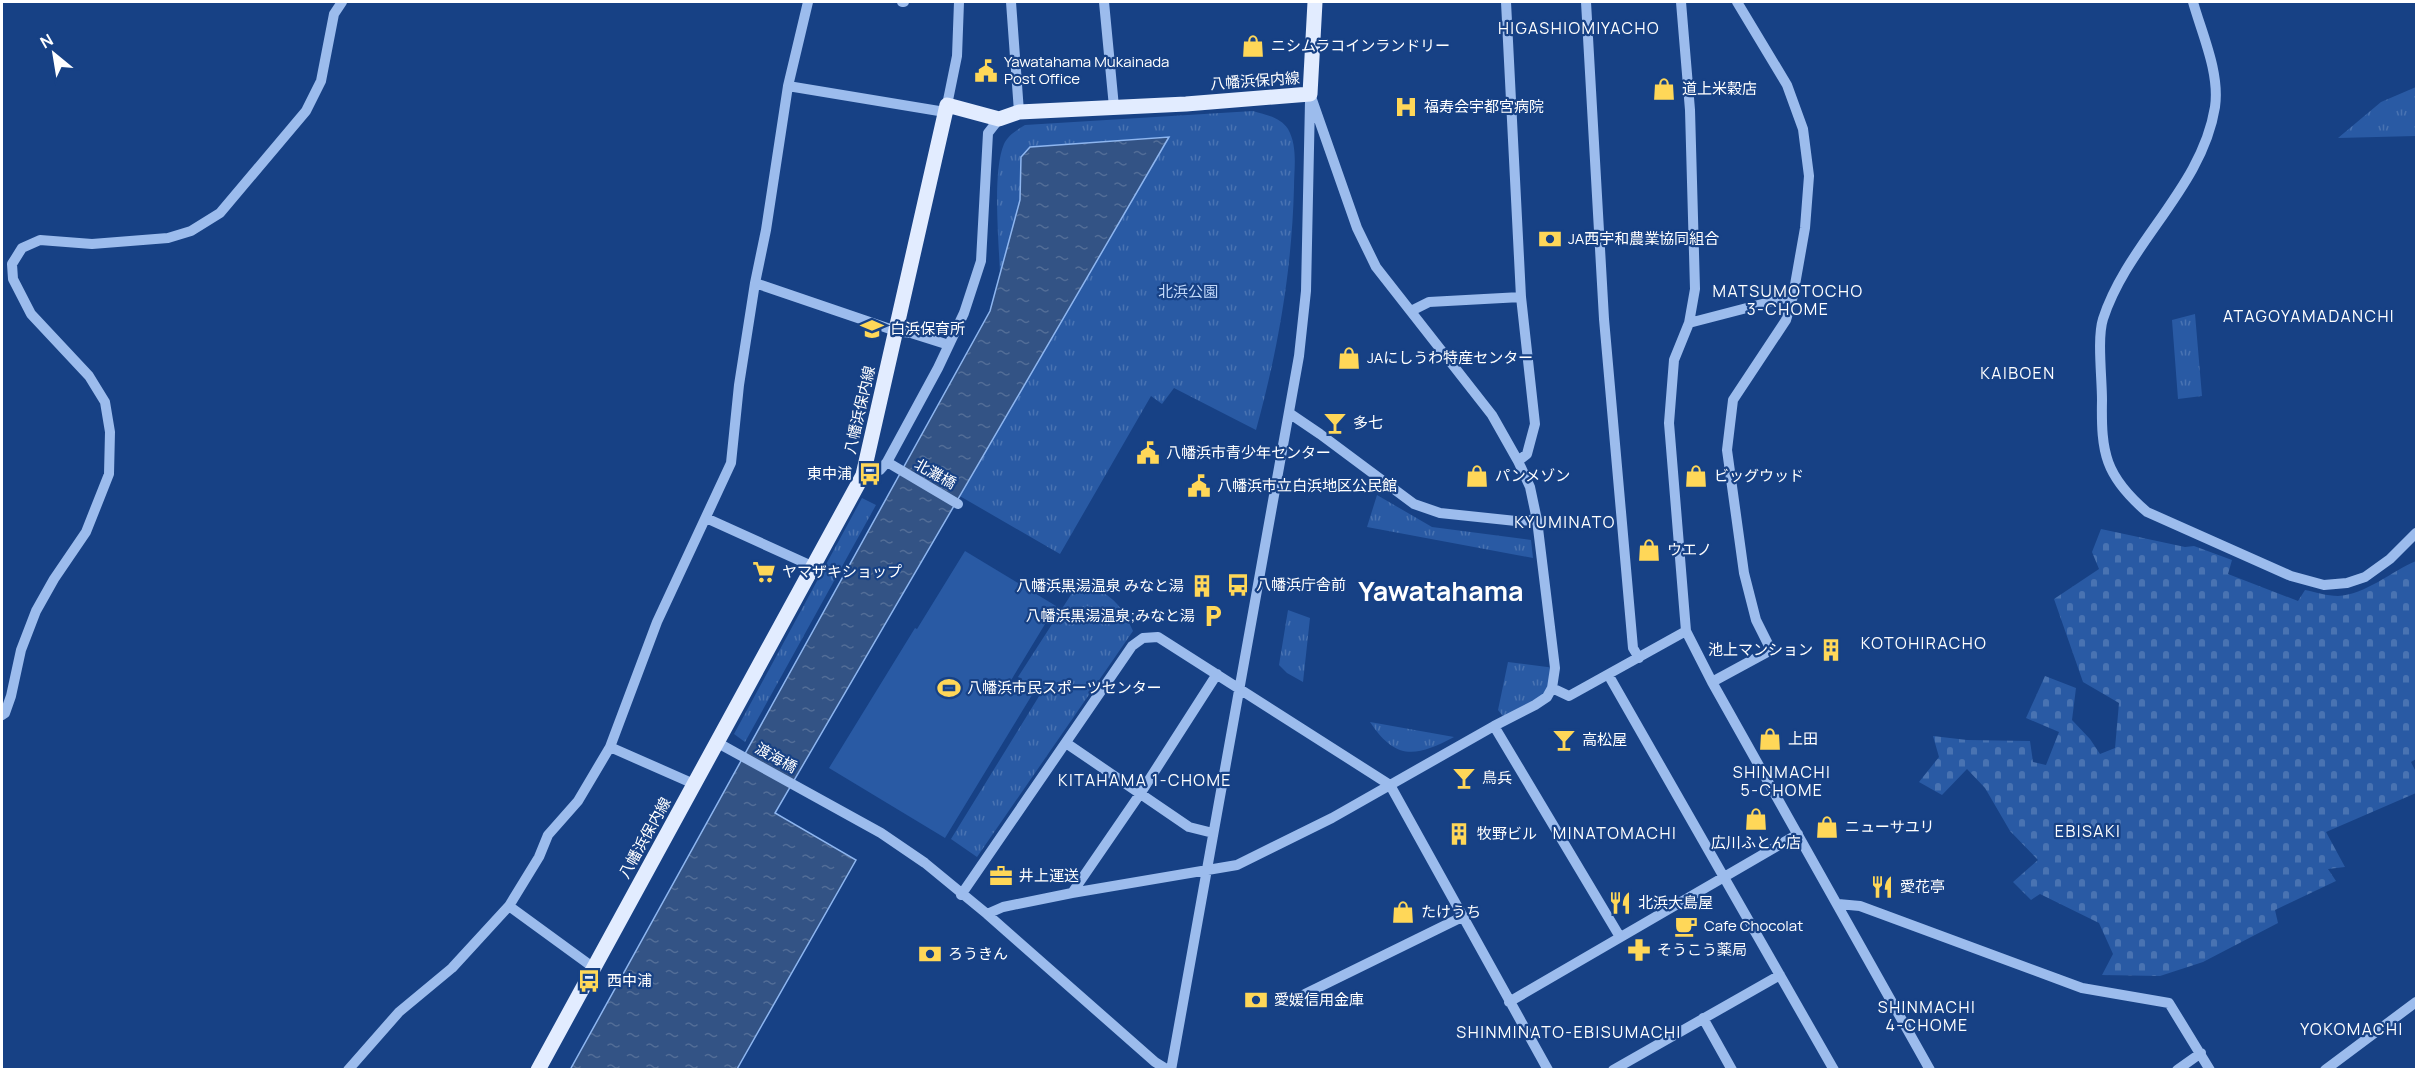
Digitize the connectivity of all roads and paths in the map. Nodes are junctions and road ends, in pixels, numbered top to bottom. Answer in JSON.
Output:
{"nodes":[{"id":1,"x":342,"y":2,"type":"edge"},
{"id":2,"x":808,"y":2,"type":"edge"},
{"id":3,"x":959,"y":2,"type":"edge"},
{"id":4,"x":1011,"y":2,"type":"edge"},
{"id":5,"x":1104,"y":2,"type":"edge"},
{"id":6,"x":1315,"y":2,"type":"edge"},
{"id":7,"x":1506,"y":2,"type":"edge"},
{"id":8,"x":1586,"y":2,"type":"edge"},
{"id":9,"x":1681,"y":2,"type":"edge"},
{"id":10,"x":1737,"y":2,"type":"edge"},
{"id":11,"x":2193,"y":2,"type":"edge"},
{"id":12,"x":788,"y":86,"type":"junction"},
{"id":13,"x":1310,"y":94,"type":"junction"},
{"id":14,"x":1114,"y":107,"type":"junction"},
{"id":15,"x":946,"y":108,"type":"junction"},
{"id":16,"x":1019,"y":112,"type":"junction"},
{"id":17,"x":999,"y":119,"type":"junction"},
{"id":18,"x":755,"y":283,"type":"junction"},
{"id":19,"x":1793,"y":296,"type":"junction"},
{"id":20,"x":1521,"y":297,"type":"junction"},
{"id":21,"x":1411,"y":312,"type":"junction"},
{"id":22,"x":1689,"y":323,"type":"junction"},
{"id":23,"x":896,"y":331,"type":"junction"},
{"id":24,"x":949,"y":345,"type":"junction"},
{"id":25,"x":1288,"y":413,"type":"junction"},
{"id":26,"x":1518,"y":460,"type":"junction"},
{"id":27,"x":887,"y":462,"type":"junction"},
{"id":28,"x":863,"y":475,"type":"junction"},
{"id":29,"x":958,"y":504,"type":"dead end"},
{"id":30,"x":706,"y":518,"type":"junction"},
{"id":31,"x":1537,"y":520,"type":"junction"},
{"id":32,"x":2416,"y":533,"type":"edge"},
{"id":33,"x":814,"y":567,"type":"junction"},
{"id":34,"x":1686,"y":631,"type":"junction"},
{"id":35,"x":1639,"y":658,"type":"junction"},
{"id":36,"x":1217,"y":674,"type":"junction"},
{"id":37,"x":1609,"y":676,"type":"junction"},
{"id":38,"x":1712,"y":682,"type":"junction"},
{"id":39,"x":1239,"y":688,"type":"junction"},
{"id":40,"x":1552,"y":688,"type":"junction"},
{"id":41,"x":2,"y":715,"type":"edge"},
{"id":42,"x":1494,"y":726,"type":"junction"},
{"id":43,"x":718,"y":743,"type":"junction"},
{"id":44,"x":1066,"y":743,"type":"junction"},
{"id":45,"x":610,"y":747,"type":"junction"},
{"id":46,"x":694,"y":784,"type":"junction"},
{"id":47,"x":1390,"y":785,"type":"junction"},
{"id":48,"x":1140,"y":794,"type":"junction"},
{"id":49,"x":1213,"y":833,"type":"junction"},
{"id":50,"x":1798,"y":834,"type":"junction"},
{"id":51,"x":1207,"y":871,"type":"junction"},
{"id":52,"x":1723,"y":878,"type":"junction"},
{"id":53,"x":1072,"y":893,"type":"junction"},
{"id":54,"x":961,"y":895,"type":"junction"},
{"id":55,"x":1838,"y":904,"type":"junction"},
{"id":56,"x":509,"y":906,"type":"junction"},
{"id":57,"x":987,"y":914,"type":"junction"},
{"id":58,"x":1462,"y":917,"type":"junction"},
{"id":59,"x":1620,"y":937,"type":"junction"},
{"id":60,"x":594,"y":968,"type":"junction"},
{"id":61,"x":1780,"y":975,"type":"junction"},
{"id":62,"x":1305,"y":994,"type":"dead end"},
{"id":63,"x":1509,"y":1002,"type":"junction"},
{"id":64,"x":2416,"y":1002,"type":"edge"},
{"id":65,"x":1702,"y":1018,"type":"junction"},
{"id":66,"x":2201,"y":1053,"type":"junction"},
{"id":67,"x":348,"y":1070,"type":"edge"},
{"id":68,"x":538,"y":1070,"type":"edge"},
{"id":69,"x":1170,"y":1070,"type":"edge"},
{"id":70,"x":1548,"y":1070,"type":"edge"},
{"id":71,"x":1613,"y":1070,"type":"edge"},
{"id":72,"x":1732,"y":1070,"type":"edge"},
{"id":73,"x":1834,"y":1070,"type":"edge"},
{"id":74,"x":1930,"y":1070,"type":"edge"},
{"id":75,"x":2177,"y":1070,"type":"edge"},
{"id":76,"x":2210,"y":1070,"type":"edge"},
{"id":77,"x":2325,"y":1070,"type":"edge"}],
"edges":[{"from":1,"to":41,"type":"street"},
{"from":2,"to":12,"type":"street"},
{"from":3,"to":15,"type":"street"},
{"from":4,"to":16,"type":"street"},
{"from":5,"to":14,"type":"street"},
{"from":6,"to":13,"type":"main road","name":"八幡浜保内線"},
{"from":7,"to":20,"type":"street"},
{"from":8,"to":35,"type":"street"},
{"from":9,"to":22,"type":"street"},
{"from":10,"to":19,"type":"street"},
{"from":11,"to":32,"type":"street"},
{"from":12,"to":15,"type":"street"},
{"from":12,"to":18,"type":"street"},
{"from":13,"to":14,"type":"main road","name":"八幡浜保内線"},
{"from":13,"to":21,"type":"street"},
{"from":13,"to":25,"type":"street"},
{"from":14,"to":16,"type":"main road","name":"八幡浜保内線"},
{"from":15,"to":17,"type":"main road"},
{"from":15,"to":23,"type":"main road","name":"八幡浜保内線"},
{"from":16,"to":17,"type":"main road","name":"八幡浜保内線"},
{"from":17,"to":24,"type":"street"},
{"from":18,"to":23,"type":"street"},
{"from":18,"to":30,"type":"street"},
{"from":19,"to":22,"type":"street"},
{"from":19,"to":38,"type":"street"},
{"from":20,"to":21,"type":"street"},
{"from":20,"to":26,"type":"street"},
{"from":21,"to":26,"type":"street"},
{"from":22,"to":34,"type":"street"},
{"from":23,"to":24,"type":"street"},
{"from":23,"to":28,"type":"main road","name":"八幡浜保内線"},
{"from":24,"to":27,"type":"street"},
{"from":25,"to":31,"type":"street"},
{"from":25,"to":39,"type":"street"},
{"from":26,"to":31,"type":"street"},
{"from":27,"to":28,"type":"street"},
{"from":27,"to":29,"type":"street","name":"北灘橋"},
{"from":28,"to":33,"type":"main road","name":"八幡浜保内線"},
{"from":30,"to":33,"type":"street"},
{"from":30,"to":45,"type":"street"},
{"from":31,"to":40,"type":"street"},
{"from":33,"to":43,"type":"main road","name":"八幡浜保内線"},
{"from":34,"to":35,"type":"street"},
{"from":34,"to":38,"type":"street"},
{"from":35,"to":37,"type":"street"},
{"from":36,"to":39,"type":"street"},
{"from":36,"to":44,"type":"street"},
{"from":36,"to":48,"type":"street"},
{"from":37,"to":40,"type":"street"},
{"from":37,"to":52,"type":"street"},
{"from":38,"to":50,"type":"street"},
{"from":39,"to":47,"type":"street"},
{"from":39,"to":49,"type":"street"},
{"from":40,"to":42,"type":"street"},
{"from":42,"to":47,"type":"street"},
{"from":42,"to":59,"type":"street"},
{"from":43,"to":46,"type":"main road","name":"八幡浜保内線"},
{"from":43,"to":54,"type":"street","name":"渡海橋"},
{"from":44,"to":48,"type":"street"},
{"from":44,"to":54,"type":"street"},
{"from":45,"to":46,"type":"street"},
{"from":45,"to":56,"type":"street"},
{"from":46,"to":60,"type":"main road","name":"八幡浜保内線"},
{"from":47,"to":51,"type":"street"},
{"from":47,"to":58,"type":"street"},
{"from":48,"to":49,"type":"street"},
{"from":48,"to":53,"type":"street"},
{"from":49,"to":51,"type":"street"},
{"from":50,"to":52,"type":"street"},
{"from":50,"to":55,"type":"street"},
{"from":51,"to":53,"type":"street"},
{"from":51,"to":69,"type":"street"},
{"from":52,"to":59,"type":"street"},
{"from":52,"to":61,"type":"street"},
{"from":53,"to":57,"type":"street"},
{"from":54,"to":57,"type":"street","name":"渡海橋"},
{"from":55,"to":66,"type":"street"},
{"from":55,"to":74,"type":"street"},
{"from":56,"to":60,"type":"street"},
{"from":56,"to":67,"type":"street"},
{"from":57,"to":69,"type":"street","name":"渡海橋"},
{"from":58,"to":62,"type":"street"},
{"from":58,"to":63,"type":"street"},
{"from":59,"to":63,"type":"street"},
{"from":60,"to":68,"type":"main road","name":"八幡浜保内線"},
{"from":61,"to":65,"type":"street"},
{"from":61,"to":73,"type":"street"},
{"from":63,"to":70,"type":"street"},
{"from":64,"to":77,"type":"street"},
{"from":65,"to":71,"type":"street"},
{"from":65,"to":72,"type":"street"},
{"from":66,"to":75,"type":"street"},
{"from":66,"to":76,"type":"street"}]}
